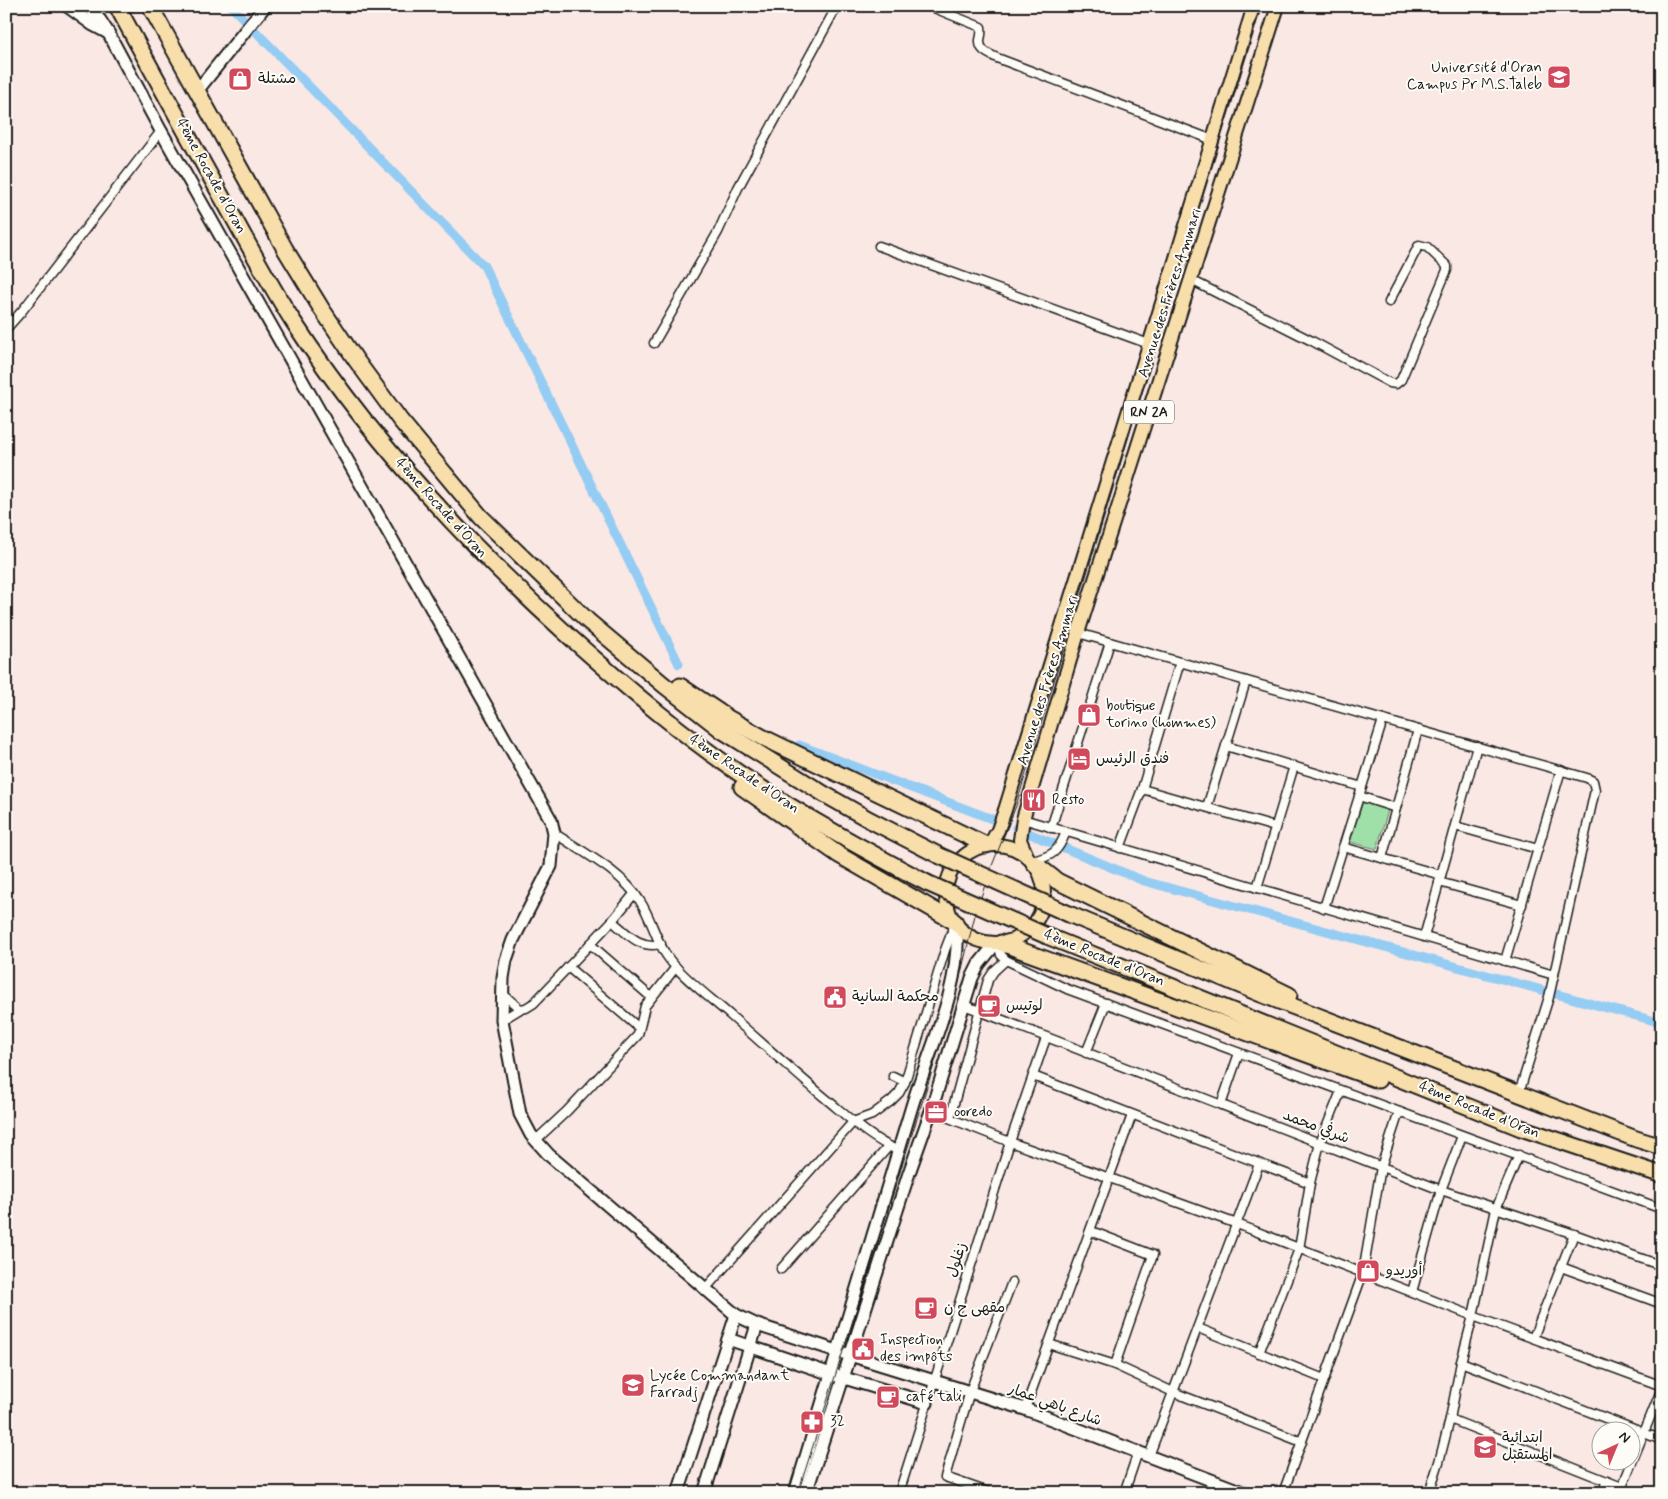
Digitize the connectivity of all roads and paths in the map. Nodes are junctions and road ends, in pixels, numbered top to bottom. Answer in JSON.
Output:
{"nodes":[{"id":1,"x":67,"y":6,"type":"edge"},
{"id":2,"x":88,"y":6,"type":"edge"},
{"id":3,"x":150,"y":6,"type":"edge"},
{"id":4,"x":265,"y":6,"type":"edge"},
{"id":5,"x":837,"y":6,"type":"edge"},
{"id":6,"x":929,"y":6,"type":"edge"},
{"id":7,"x":1254,"y":6,"type":"edge"},
{"id":8,"x":1278,"y":6,"type":"edge"},
{"id":9,"x":118,"y":8,"type":"edge"},
{"id":10,"x":109,"y":34,"type":"junction"},
{"id":11,"x":197,"y":91,"type":"junction"},
{"id":12,"x":160,"y":131,"type":"junction"},
{"id":13,"x":1213,"y":140,"type":"junction"},
{"id":14,"x":879,"y":246,"type":"dead end"},
{"id":15,"x":1191,"y":280,"type":"junction"},
{"id":16,"x":1390,"y":302,"type":"dead end"},
{"id":17,"x":6,"y":329,"type":"edge"},
{"id":18,"x":654,"y":343,"type":"dead end"},
{"id":19,"x":1150,"y":344,"type":"junction"},
{"id":20,"x":588,"y":621,"type":"junction"},
{"id":21,"x":1078,"y":633,"type":"junction"},
{"id":22,"x":1110,"y":642,"type":"junction"},
{"id":23,"x":1180,"y":662,"type":"junction"},
{"id":24,"x":1246,"y":681,"type":"junction"},
{"id":25,"x":620,"y":682,"type":"junction"},
{"id":26,"x":1383,"y":720,"type":"junction"},
{"id":27,"x":1418,"y":730,"type":"junction"},
{"id":28,"x":1226,"y":746,"type":"junction"},
{"id":29,"x":1477,"y":746,"type":"junction"},
{"id":30,"x":1294,"y":766,"type":"junction"},
{"id":31,"x":1561,"y":770,"type":"junction"},
{"id":32,"x":1362,"y":787,"type":"junction"},
{"id":33,"x":1142,"y":789,"type":"junction"},
{"id":34,"x":1359,"y":796,"type":"junction"},
{"id":35,"x":1207,"y":807,"type":"junction"},
{"id":36,"x":1396,"y":808,"type":"junction"},
{"id":37,"x":1023,"y":820,"type":"junction"},
{"id":38,"x":1455,"y":826,"type":"junction"},
{"id":39,"x":1276,"y":827,"type":"junction"},
{"id":40,"x":1051,"y":828,"type":"junction"},
{"id":41,"x":1066,"y":832,"type":"junction"},
{"id":42,"x":554,"y":834,"type":"junction"},
{"id":43,"x":988,"y":845,"type":"junction"},
{"id":44,"x":1343,"y":847,"type":"junction"},
{"id":45,"x":1120,"y":848,"type":"junction"},
{"id":46,"x":1538,"y":849,"type":"junction"},
{"id":47,"x":1382,"y":858,"type":"junction"},
{"id":48,"x":1031,"y":860,"type":"junction"},
{"id":49,"x":1440,"y":879,"type":"junction"},
{"id":50,"x":1257,"y":888,"type":"junction"},
{"id":51,"x":634,"y":894,"type":"junction"},
{"id":52,"x":1522,"y":905,"type":"junction"},
{"id":53,"x":1324,"y":908,"type":"junction"},
{"id":54,"x":612,"y":921,"type":"junction"},
{"id":55,"x":956,"y":923,"type":"junction"},
{"id":56,"x":1424,"y":937,"type":"junction"},
{"id":57,"x":998,"y":943,"type":"junction"},
{"id":58,"x":590,"y":944,"type":"junction"},
{"id":59,"x":661,"y":944,"type":"junction"},
{"id":60,"x":1006,"y":960,"type":"junction"},
{"id":61,"x":1505,"y":961,"type":"junction"},
{"id":62,"x":568,"y":967,"type":"junction"},
{"id":63,"x":676,"y":967,"type":"junction"},
{"id":64,"x":1554,"y":975,"type":"junction"},
{"id":65,"x":502,"y":994,"type":"junction"},
{"id":66,"x":652,"y":996,"type":"junction"},
{"id":67,"x":1106,"y":1003,"type":"junction"},
{"id":68,"x":964,"y":1005,"type":"junction"},
{"id":69,"x":520,"y":1009,"type":"junction"},
{"id":70,"x":979,"y":1011,"type":"junction"},
{"id":71,"x":502,"y":1020,"type":"junction"},
{"id":72,"x":639,"y":1028,"type":"junction"},
{"id":73,"x":1359,"y":1032,"type":"junction"},
{"id":74,"x":1046,"y":1038,"type":"junction"},
{"id":75,"x":1086,"y":1053,"type":"junction"},
{"id":76,"x":1239,"y":1053,"type":"junction"},
{"id":77,"x":893,"y":1076,"type":"dead end"},
{"id":78,"x":1032,"y":1076,"type":"junction"},
{"id":79,"x":905,"y":1082,"type":"junction"},
{"id":80,"x":1341,"y":1091,"type":"junction"},
{"id":81,"x":1520,"y":1093,"type":"junction"},
{"id":82,"x":1221,"y":1105,"type":"junction"},
{"id":83,"x":931,"y":1111,"type":"junction"},
{"id":84,"x":1399,"y":1112,"type":"junction"},
{"id":85,"x":1132,"y":1115,"type":"junction"},
{"id":86,"x":950,"y":1118,"type":"junction"},
{"id":87,"x":853,"y":1122,"type":"junction"},
{"id":88,"x":1521,"y":1128,"type":"junction"},
{"id":89,"x":1462,"y":1136,"type":"junction"},
{"id":90,"x":536,"y":1140,"type":"junction"},
{"id":91,"x":1010,"y":1142,"type":"junction"},
{"id":92,"x":1320,"y":1143,"type":"junction"},
{"id":93,"x":1662,"y":1147,"type":"edge"},
{"id":94,"x":894,"y":1149,"type":"junction"},
{"id":95,"x":1519,"y":1155,"type":"junction"},
{"id":96,"x":1259,"y":1164,"type":"junction"},
{"id":97,"x":1381,"y":1167,"type":"junction"},
{"id":98,"x":1662,"y":1175,"type":"edge"},
{"id":99,"x":1110,"y":1178,"type":"junction"},
{"id":100,"x":1310,"y":1184,"type":"junction"},
{"id":101,"x":1442,"y":1190,"type":"junction"},
{"id":102,"x":1496,"y":1209,"type":"junction"},
{"id":103,"x":1662,"y":1209,"type":"edge"},
{"id":104,"x":1237,"y":1224,"type":"junction"},
{"id":105,"x":1091,"y":1231,"type":"junction"},
{"id":106,"x":1574,"y":1234,"type":"junction"},
{"id":107,"x":1300,"y":1248,"type":"junction"},
{"id":108,"x":1662,"y":1266,"type":"edge"},
{"id":109,"x":1561,"y":1267,"type":"junction"},
{"id":110,"x":781,"y":1269,"type":"dead end"},
{"id":111,"x":1363,"y":1273,"type":"junction"},
{"id":112,"x":1012,"y":1282,"type":"dead end"},
{"id":113,"x":706,"y":1288,"type":"junction"},
{"id":114,"x":1412,"y":1292,"type":"junction"},
{"id":115,"x":1662,"y":1304,"type":"edge"},
{"id":116,"x":736,"y":1315,"type":"junction"},
{"id":117,"x":1473,"y":1316,"type":"junction"},
{"id":118,"x":756,"y":1324,"type":"junction"},
{"id":119,"x":1198,"y":1328,"type":"junction"},
{"id":120,"x":1533,"y":1338,"type":"junction"},
{"id":121,"x":728,"y":1339,"type":"junction"},
{"id":122,"x":1049,"y":1344,"type":"junction"},
{"id":123,"x":749,"y":1346,"type":"junction"},
{"id":124,"x":837,"y":1351,"type":"junction"},
{"id":125,"x":1259,"y":1353,"type":"junction"},
{"id":126,"x":851,"y":1354,"type":"junction"},
{"id":127,"x":1461,"y":1362,"type":"junction"},
{"id":128,"x":1115,"y":1365,"type":"junction"},
{"id":129,"x":831,"y":1374,"type":"junction"},
{"id":130,"x":842,"y":1377,"type":"junction"},
{"id":131,"x":1324,"y":1379,"type":"junction"},
{"id":132,"x":934,"y":1380,"type":"junction"},
{"id":133,"x":1662,"y":1387,"type":"edge"},
{"id":134,"x":970,"y":1391,"type":"junction"},
{"id":135,"x":1173,"y":1392,"type":"junction"},
{"id":136,"x":927,"y":1403,"type":"junction"},
{"id":137,"x":1025,"y":1409,"type":"junction"},
{"id":138,"x":1450,"y":1419,"type":"junction"},
{"id":139,"x":1644,"y":1433,"type":"junction"},
{"id":140,"x":1662,"y":1440,"type":"edge"},
{"id":141,"x":1302,"y":1442,"type":"junction"},
{"id":142,"x":1138,"y":1452,"type":"junction"},
{"id":143,"x":1149,"y":1456,"type":"junction"},
{"id":144,"x":1607,"y":1481,"type":"junction"},
{"id":145,"x":1621,"y":1490,"type":"edge"},
{"id":146,"x":678,"y":1493,"type":"edge"},
{"id":147,"x":704,"y":1493,"type":"edge"},
{"id":148,"x":795,"y":1493,"type":"edge"},
{"id":149,"x":806,"y":1493,"type":"edge"},
{"id":150,"x":899,"y":1493,"type":"edge"},
{"id":151,"x":991,"y":1493,"type":"edge"},
{"id":152,"x":1124,"y":1493,"type":"edge"},
{"id":153,"x":1245,"y":1493,"type":"edge"},
{"id":154,"x":1282,"y":1493,"type":"edge"},
{"id":155,"x":1429,"y":1493,"type":"edge"},
{"id":156,"x":1602,"y":1493,"type":"edge"}],
"edges":[{"from":1,"to":10,"type":"main road"},
{"from":2,"to":10,"type":"main road"},
{"from":3,"to":11,"type":"highway","name":"4ème Rocade d'Oran"},
{"from":4,"to":11,"type":"main road"},
{"from":5,"to":18,"type":"street"},
{"from":6,"to":13,"type":"street"},
{"from":7,"to":13,"type":"main road","name":"Avenue des Frères Ammari","number":"RN 2A"},
{"from":8,"to":15,"type":"main road","name":"Avenue des Frères Ammari","number":"RN 2A"},
{"from":9,"to":25,"type":"highway","name":"4ème Rocade d'Oran"},
{"from":10,"to":12,"type":"main road"},
{"from":11,"to":20,"type":"highway","name":"4ème Rocade d'Oran"},
{"from":12,"to":17,"type":"street"},
{"from":12,"to":42,"type":"main road"},
{"from":13,"to":19,"type":"main road","name":"Avenue des Frères Ammari","number":"RN 2A"},
{"from":14,"to":19,"type":"street"},
{"from":15,"to":16,"type":"street"},
{"from":15,"to":21,"type":"main road","name":"Avenue des Frères Ammari","number":"RN 2A"},
{"from":19,"to":43,"type":"main road","name":"Avenue des Frères Ammari","number":"RN 2A"},
{"from":20,"to":43,"type":"highway"},
{"from":20,"to":73,"type":"highway","name":"4ème Rocade d'Oran","bridge":true},
{"from":21,"to":22,"type":"street"},
{"from":21,"to":37,"type":"main road","name":"Avenue des Frères Ammari","number":"RN 2A"},
{"from":22,"to":23,"type":"street"},
{"from":22,"to":40,"type":"street"},
{"from":23,"to":24,"type":"street"},
{"from":23,"to":33,"type":"street"},
{"from":24,"to":26,"type":"street"},
{"from":24,"to":28,"type":"street"},
{"from":25,"to":55,"type":"highway"},
{"from":25,"to":88,"type":"highway","name":"4ème Rocade d'Oran","bridge":true},
{"from":26,"to":27,"type":"street"},
{"from":26,"to":32,"type":"street"},
{"from":27,"to":29,"type":"street"},
{"from":27,"to":36,"type":"street"},
{"from":28,"to":30,"type":"street"},
{"from":28,"to":35,"type":"street"},
{"from":29,"to":31,"type":"street"},
{"from":29,"to":38,"type":"street"},
{"from":30,"to":32,"type":"street"},
{"from":30,"to":39,"type":"street"},
{"from":31,"to":46,"type":"street"},
{"from":31,"to":64,"type":"street"},
{"from":32,"to":34,"type":"street"},
{"from":33,"to":35,"type":"street"},
{"from":33,"to":45,"type":"street"},
{"from":34,"to":36,"type":"street"},
{"from":34,"to":44,"type":"street"},
{"from":35,"to":39,"type":"street"},
{"from":36,"to":47,"type":"street"},
{"from":37,"to":40,"type":"street"},
{"from":37,"to":48,"type":"main road","number":"RN 2A"},
{"from":38,"to":46,"type":"street"},
{"from":38,"to":49,"type":"street"},
{"from":39,"to":50,"type":"street"},
{"from":40,"to":41,"type":"street"},
{"from":41,"to":45,"type":"street"},
{"from":41,"to":48,"type":"street"},
{"from":42,"to":51,"type":"street"},
{"from":42,"to":65,"type":"main road","name":"شارع باهي عمار"},
{"from":43,"to":48,"type":"main road"},
{"from":43,"to":55,"type":"main road"},
{"from":44,"to":47,"type":"street"},
{"from":44,"to":53,"type":"street"},
{"from":45,"to":50,"type":"street"},
{"from":46,"to":52,"type":"street"},
{"from":47,"to":49,"type":"street"},
{"from":48,"to":57,"type":"main road"},
{"from":48,"to":73,"type":"highway"},
{"from":49,"to":52,"type":"street"},
{"from":49,"to":56,"type":"street"},
{"from":50,"to":53,"type":"street"},
{"from":51,"to":54,"type":"street"},
{"from":51,"to":59,"type":"street"},
{"from":52,"to":61,"type":"street"},
{"from":53,"to":56,"type":"street"},
{"from":54,"to":58,"type":"street"},
{"from":54,"to":59,"type":"street"},
{"from":55,"to":57,"type":"main road"},
{"from":55,"to":79,"type":"street"},
{"from":55,"to":94,"type":"main road"},
{"from":56,"to":61,"type":"street"},
{"from":57,"to":60,"type":"street"},
{"from":57,"to":68,"type":"main road"},
{"from":57,"to":88,"type":"highway"},
{"from":58,"to":62,"type":"street"},
{"from":58,"to":66,"type":"street"},
{"from":59,"to":63,"type":"street"},
{"from":60,"to":67,"type":"street"},
{"from":60,"to":70,"type":"street"},
{"from":61,"to":64,"type":"street"},
{"from":62,"to":69,"type":"street"},
{"from":62,"to":72,"type":"street"},
{"from":63,"to":66,"type":"street"},
{"from":63,"to":87,"type":"street"},
{"from":64,"to":81,"type":"street"},
{"from":65,"to":69,"type":"street"},
{"from":65,"to":71,"type":"main road","name":"شارع باهي عمار"},
{"from":66,"to":72,"type":"street"},
{"from":67,"to":75,"type":"street"},
{"from":67,"to":76,"type":"street"},
{"from":68,"to":70,"type":"street","name":"شرفي محمد"},
{"from":68,"to":83,"type":"main road"},
{"from":69,"to":71,"type":"street"},
{"from":70,"to":74,"type":"street","name":"شرفي محمد"},
{"from":70,"to":86,"type":"street"},
{"from":71,"to":90,"type":"main road","name":"شارع باهي عمار"},
{"from":72,"to":90,"type":"street"},
{"from":73,"to":81,"type":"highway","name":"4ème Rocade d'Oran"},
{"from":74,"to":75,"type":"street","name":"شرفي محمد"},
{"from":74,"to":78,"type":"street","name":"زغلول"},
{"from":75,"to":82,"type":"street","name":"شرفي محمد"},
{"from":76,"to":80,"type":"street"},
{"from":76,"to":82,"type":"street"},
{"from":77,"to":79,"type":"street"},
{"from":78,"to":85,"type":"street"},
{"from":78,"to":91,"type":"street","name":"زغلول"},
{"from":79,"to":87,"type":"street"},
{"from":80,"to":84,"type":"street"},
{"from":80,"to":92,"type":"street"},
{"from":81,"to":93,"type":"highway","name":"4ème Rocade d'Oran"},
{"from":82,"to":92,"type":"street","name":"شرفي محمد"},
{"from":83,"to":86,"type":"street"},
{"from":83,"to":126,"type":"main road"},
{"from":84,"to":89,"type":"street"},
{"from":84,"to":97,"type":"street"},
{"from":85,"to":96,"type":"street"},
{"from":85,"to":99,"type":"street"},
{"from":86,"to":91,"type":"street"},
{"from":87,"to":94,"type":"street"},
{"from":87,"to":113,"type":"street"},
{"from":88,"to":98,"type":"highway","name":"4ème Rocade d'Oran"},
{"from":89,"to":95,"type":"street"},
{"from":89,"to":101,"type":"street"},
{"from":90,"to":113,"type":"main road","name":"شارع باهي عمار"},
{"from":91,"to":99,"type":"street"},
{"from":91,"to":132,"type":"street","name":"زغلول"},
{"from":92,"to":97,"type":"street","name":"شرفي محمد"},
{"from":92,"to":100,"type":"street"},
{"from":94,"to":110,"type":"street"},
{"from":94,"to":124,"type":"main road"},
{"from":95,"to":102,"type":"street"},
{"from":95,"to":103,"type":"street"},
{"from":96,"to":100,"type":"street"},
{"from":96,"to":104,"type":"street"},
{"from":97,"to":101,"type":"street","name":"شرفي محمد"},
{"from":97,"to":111,"type":"street"},
{"from":99,"to":104,"type":"street"},
{"from":99,"to":105,"type":"street"},
{"from":100,"to":107,"type":"street"},
{"from":101,"to":102,"type":"street","name":"شرفي محمد"},
{"from":101,"to":114,"type":"street"},
{"from":102,"to":106,"type":"street","name":"شرفي محمد"},
{"from":102,"to":117,"type":"street"},
{"from":104,"to":107,"type":"street"},
{"from":104,"to":119,"type":"street"},
{"from":105,"to":122,"type":"street"},
{"from":105,"to":128,"type":"street"},
{"from":106,"to":108,"type":"street","name":"شرفي محمد"},
{"from":106,"to":109,"type":"street"},
{"from":107,"to":111,"type":"street"},
{"from":107,"to":125,"type":"street"},
{"from":109,"to":115,"type":"street"},
{"from":109,"to":120,"type":"street"},
{"from":111,"to":114,"type":"street"},
{"from":111,"to":131,"type":"street"},
{"from":112,"to":134,"type":"street"},
{"from":113,"to":116,"type":"main road","name":"شارع باهي عمار"},
{"from":114,"to":117,"type":"street"},
{"from":116,"to":118,"type":"main road","name":"شارع باهي عمار"},
{"from":116,"to":121,"type":"main road"},
{"from":117,"to":120,"type":"street"},
{"from":117,"to":127,"type":"street"},
{"from":118,"to":123,"type":"main road"},
{"from":118,"to":124,"type":"main road","name":"شارع باهي عمار"},
{"from":119,"to":125,"type":"street"},
{"from":119,"to":135,"type":"street"},
{"from":120,"to":133,"type":"street"},
{"from":121,"to":123,"type":"main road"},
{"from":121,"to":146,"type":"main road"},
{"from":122,"to":128,"type":"street"},
{"from":122,"to":137,"type":"street"},
{"from":123,"to":129,"type":"main road"},
{"from":123,"to":147,"type":"main road"},
{"from":124,"to":126,"type":"main road","name":"شارع باهي عمار"},
{"from":124,"to":129,"type":"main road"},
{"from":125,"to":131,"type":"street"},
{"from":126,"to":130,"type":"main road"},
{"from":126,"to":132,"type":"main road","name":"شارع باهي عمار"},
{"from":127,"to":138,"type":"street"},
{"from":127,"to":139,"type":"street"},
{"from":128,"to":135,"type":"street"},
{"from":129,"to":130,"type":"main road"},
{"from":129,"to":148,"type":"main road"},
{"from":130,"to":136,"type":"main road"},
{"from":130,"to":149,"type":"main road"},
{"from":131,"to":141,"type":"street"},
{"from":132,"to":134,"type":"main road","name":"شارع باهي عمار"},
{"from":132,"to":136,"type":"street","name":"زغلول"},
{"from":133,"to":139,"type":"street"},
{"from":134,"to":137,"type":"main road","name":"شارع باهي عمار"},
{"from":134,"to":151,"type":"street"},
{"from":135,"to":141,"type":"street"},
{"from":135,"to":143,"type":"street"},
{"from":136,"to":150,"type":"street","name":"زغلول"},
{"from":137,"to":142,"type":"main road","name":"شارع باهي عمار"},
{"from":138,"to":144,"type":"street"},
{"from":138,"to":155,"type":"street"},
{"from":139,"to":140,"type":"street"},
{"from":139,"to":145,"type":"street"},
{"from":141,"to":154,"type":"street"},
{"from":142,"to":143,"type":"main road","name":"شارع باهي عمار"},
{"from":142,"to":152,"type":"street"},
{"from":143,"to":153,"type":"main road","name":"شارع باهي عمار"},
{"from":144,"to":145,"type":"street"},
{"from":144,"to":156,"type":"street"}]}
